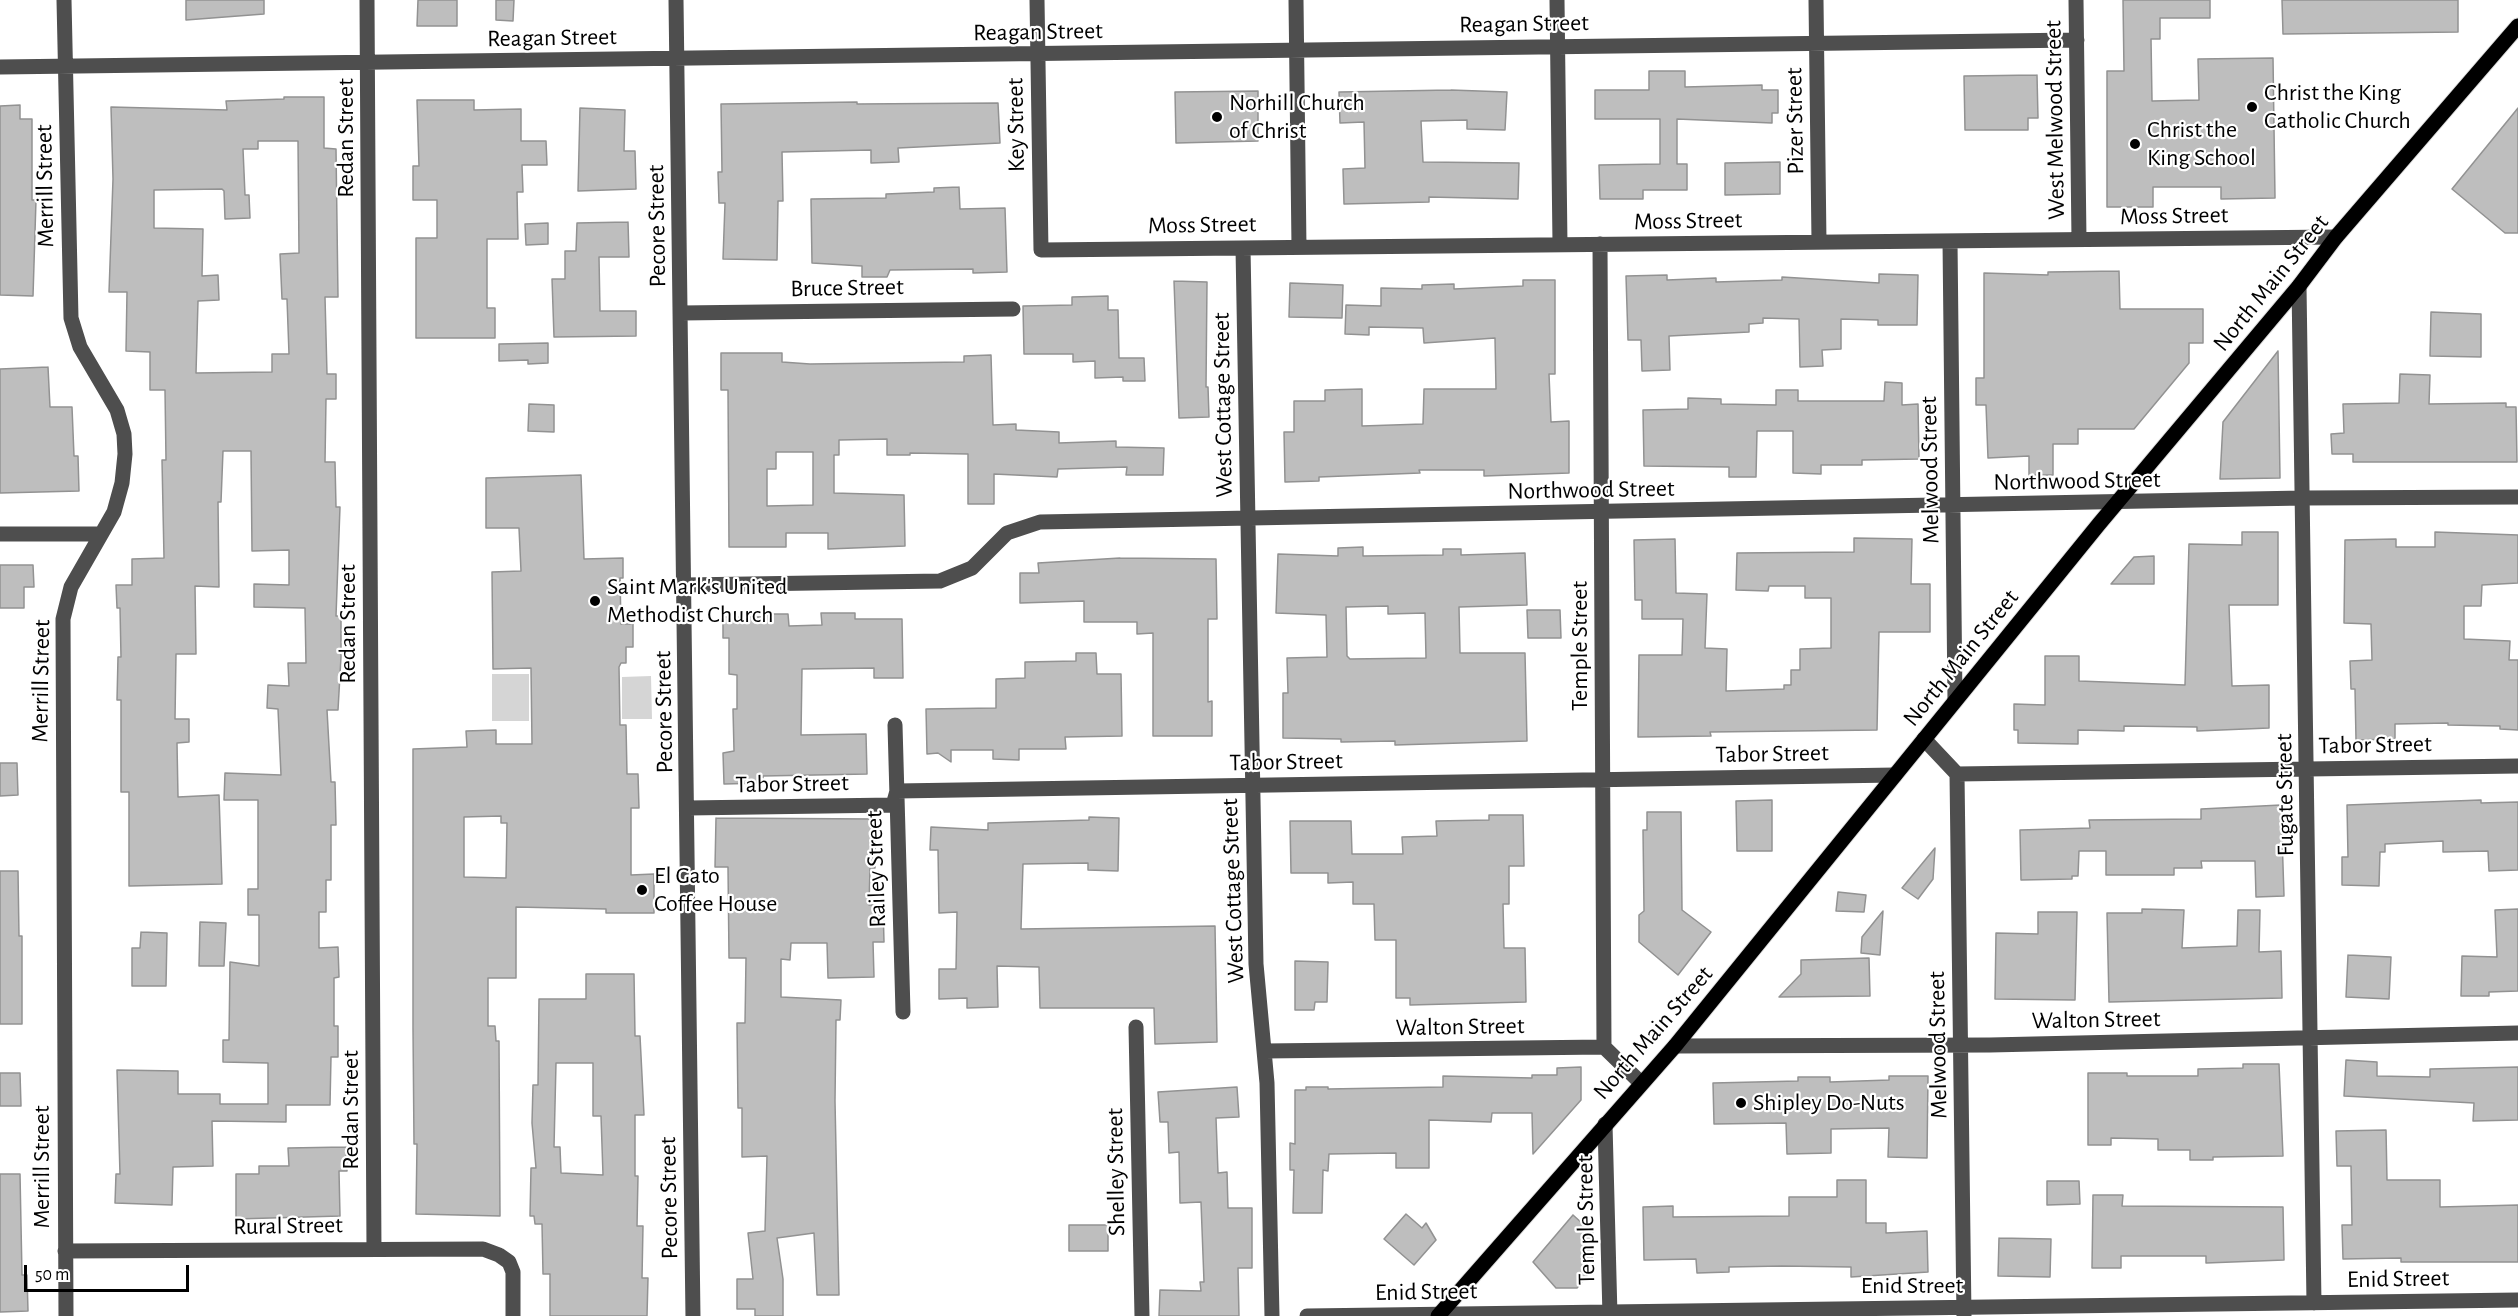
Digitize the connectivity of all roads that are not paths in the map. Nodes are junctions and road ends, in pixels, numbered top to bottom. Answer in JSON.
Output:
{"nodes":[{"id":1,"x":64,"y":0,"type":"edge"},
{"id":2,"x":367,"y":0,"type":"edge"},
{"id":3,"x":676,"y":0,"type":"edge"},
{"id":4,"x":1037,"y":0,"type":"edge"},
{"id":5,"x":1296,"y":0,"type":"edge"},
{"id":6,"x":1557,"y":0,"type":"edge"},
{"id":7,"x":1816,"y":0,"type":"edge"},
{"id":8,"x":2076,"y":0,"type":"edge"},
{"id":9,"x":2518,"y":27,"type":"edge"},
{"id":10,"x":2077,"y":40,"type":"junction"},
{"id":11,"x":1816,"y":44,"type":"junction"},
{"id":12,"x":1558,"y":45,"type":"junction"},
{"id":13,"x":1297,"y":50,"type":"junction"},
{"id":14,"x":1037,"y":54,"type":"junction"},
{"id":15,"x":677,"y":59,"type":"junction"},
{"id":16,"x":368,"y":63,"type":"junction"},
{"id":17,"x":65,"y":66,"type":"junction"},
{"id":18,"x":0,"y":67,"type":"edge"},
{"id":19,"x":2336,"y":237,"type":"junction"},
{"id":20,"x":2079,"y":239,"type":"junction"},
{"id":21,"x":1950,"y":241,"type":"junction"},
{"id":22,"x":1819,"y":242,"type":"junction"},
{"id":23,"x":1560,"y":244,"type":"junction"},
{"id":24,"x":1600,"y":244,"type":"junction"},
{"id":25,"x":1299,"y":247,"type":"junction"},
{"id":26,"x":1243,"y":248,"type":"junction"},
{"id":27,"x":1041,"y":250,"type":"joint"},
{"id":28,"x":2299,"y":286,"type":"junction"},
{"id":29,"x":1013,"y":309,"type":"dead end"},
{"id":30,"x":681,"y":313,"type":"junction"},
{"id":31,"x":2518,"y":497,"type":"edge"},
{"id":32,"x":2303,"y":498,"type":"junction"},
{"id":33,"x":2118,"y":503,"type":"junction"},
{"id":34,"x":1952,"y":506,"type":"junction"},
{"id":35,"x":1601,"y":512,"type":"junction"},
{"id":36,"x":1248,"y":519,"type":"junction"},
{"id":37,"x":0,"y":534,"type":"edge"},
{"id":38,"x":101,"y":534,"type":"junction"},
{"id":39,"x":685,"y":585,"type":"junction"},
{"id":40,"x":1955,"y":700,"type":"junction"},
{"id":41,"x":895,"y":725,"type":"dead end"},
{"id":42,"x":1924,"y":739,"type":"junction"},
{"id":43,"x":2518,"y":766,"type":"edge"},
{"id":44,"x":2307,"y":769,"type":"junction"},
{"id":45,"x":1957,"y":774,"type":"junction"},
{"id":46,"x":1895,"y":775,"type":"junction"},
{"id":47,"x":1603,"y":780,"type":"junction"},
{"id":48,"x":1253,"y":785,"type":"junction"},
{"id":49,"x":897,"y":791,"type":"junction"},
{"id":50,"x":688,"y":808,"type":"junction"},
{"id":51,"x":903,"y":1012,"type":"dead end"},
{"id":52,"x":1136,"y":1027,"type":"dead end"},
{"id":53,"x":2518,"y":1033,"type":"edge"},
{"id":54,"x":2310,"y":1038,"type":"junction"},
{"id":55,"x":1960,"y":1045,"type":"junction"},
{"id":56,"x":1675,"y":1046,"type":"junction"},
{"id":57,"x":1604,"y":1047,"type":"junction"},
{"id":58,"x":1265,"y":1052,"type":"junction"},
{"id":59,"x":1641,"y":1083,"type":"junction"},
{"id":60,"x":1605,"y":1124,"type":"junction"},
{"id":61,"x":374,"y":1248,"type":"junction"},
{"id":62,"x":65,"y":1251,"type":"junction"},
{"id":63,"x":2518,"y":1300,"type":"edge"},
{"id":64,"x":2314,"y":1303,"type":"junction"},
{"id":65,"x":1964,"y":1312,"type":"edge"},
{"id":66,"x":1610,"y":1314,"type":"edge"},
{"id":67,"x":1439,"y":1315,"type":"edge"},
{"id":68,"x":66,"y":1316,"type":"edge"},
{"id":69,"x":513,"y":1316,"type":"edge"},
{"id":70,"x":693,"y":1316,"type":"edge"},
{"id":71,"x":1142,"y":1316,"type":"edge"},
{"id":72,"x":1272,"y":1316,"type":"edge"},
{"id":73,"x":1307,"y":1316,"type":"edge"}],
"edges":[{"from":1,"to":17,"type":"street","name":"Merrill Street"},
{"from":2,"to":16,"type":"street","name":"Redan Street"},
{"from":3,"to":15,"type":"street","name":"Pecore Street"},
{"from":4,"to":14,"type":"street","name":"Key Street"},
{"from":5,"to":13,"type":"street"},
{"from":6,"to":12,"type":"street"},
{"from":7,"to":11,"type":"street","name":"Pizer Street"},
{"from":8,"to":10,"type":"street","name":"West Melwood Street"},
{"from":9,"to":19,"type":"main road","name":"North Main Street"},
{"from":10,"to":11,"type":"street","name":"Reagan Street"},
{"from":10,"to":20,"type":"street","name":"West Melwood Street"},
{"from":11,"to":12,"type":"street","name":"Reagan Street"},
{"from":11,"to":22,"type":"street","name":"Pizer Street"},
{"from":12,"to":13,"type":"street","name":"Reagan Street"},
{"from":12,"to":23,"type":"street"},
{"from":13,"to":14,"type":"street","name":"Reagan Street"},
{"from":13,"to":25,"type":"street"},
{"from":14,"to":15,"type":"street","name":"Reagan Street"},
{"from":14,"to":27,"type":"street","name":"Key Street"},
{"from":15,"to":16,"type":"street","name":"Reagan Street"},
{"from":15,"to":30,"type":"street","name":"Pecore Street"},
{"from":16,"to":17,"type":"street","name":"Reagan Street"},
{"from":16,"to":61,"type":"street","name":"Redan Street"},
{"from":17,"to":18,"type":"street","name":"Reagan Street"},
{"from":17,"to":38,"type":"street","name":"Merrill Street"},
{"from":19,"to":20,"type":"street","name":"Moss Street"},
{"from":19,"to":28,"type":"main road","name":"North Main Street"},
{"from":20,"to":21,"type":"street","name":"Moss Street"},
{"from":21,"to":22,"type":"street","name":"Moss Street"},
{"from":21,"to":34,"type":"street","name":"Melwood Street"},
{"from":22,"to":24,"type":"street","name":"Moss Street"},
{"from":23,"to":24,"type":"street","name":"Moss Street"},
{"from":23,"to":25,"type":"street","name":"Moss Street"},
{"from":24,"to":35,"type":"street","name":"Temple Street"},
{"from":25,"to":26,"type":"street","name":"Moss Street"},
{"from":26,"to":27,"type":"street","name":"Moss Street"},
{"from":26,"to":36,"type":"street","name":"West Cottage Street"},
{"from":28,"to":32,"type":"street","name":"Fugate Street"},
{"from":28,"to":33,"type":"main road","name":"North Main Street"},
{"from":29,"to":30,"type":"street","name":"Bruce Street"},
{"from":30,"to":39,"type":"street","name":"Pecore Street"},
{"from":31,"to":32,"type":"street","name":"Northwood Street"},
{"from":32,"to":33,"type":"street","name":"Northwood Street"},
{"from":32,"to":44,"type":"street","name":"Fugate Street"},
{"from":33,"to":34,"type":"street","name":"Northwood Street"},
{"from":33,"to":40,"type":"main road","name":"North Main Street"},
{"from":34,"to":35,"type":"street","name":"Northwood Street"},
{"from":34,"to":40,"type":"street","name":"Melwood Street"},
{"from":35,"to":36,"type":"street","name":"Northwood Street"},
{"from":35,"to":47,"type":"street","name":"Temple Street"},
{"from":36,"to":39,"type":"street","name":"Northwood Street"},
{"from":36,"to":48,"type":"street","name":"West Cottage Street"},
{"from":37,"to":38,"type":"street"},
{"from":38,"to":62,"type":"street","name":"Merrill Street"},
{"from":39,"to":50,"type":"street","name":"Pecore Street"},
{"from":40,"to":42,"type":"main road","name":"North Main Street"},
{"from":41,"to":49,"type":"street","name":"Railey Street"},
{"from":42,"to":45,"type":"street"},
{"from":42,"to":46,"type":"main road","name":"North Main Street"},
{"from":43,"to":44,"type":"street","name":"Tabor Street"},
{"from":44,"to":45,"type":"street","name":"Tabor Street"},
{"from":44,"to":54,"type":"street","name":"Fugate Street"},
{"from":45,"to":55,"type":"street","name":"Melwood Street"},
{"from":46,"to":47,"type":"street","name":"Tabor Street"},
{"from":46,"to":56,"type":"main road","name":"North Main Street"},
{"from":47,"to":48,"type":"street","name":"Tabor Street"},
{"from":47,"to":57,"type":"street","name":"Temple Street"},
{"from":48,"to":49,"type":"street","name":"Tabor Street"},
{"from":48,"to":58,"type":"street","name":"West Cottage Street"},
{"from":49,"to":50,"type":"street","name":"Tabor Street"},
{"from":49,"to":51,"type":"street","name":"Railey Street"},
{"from":50,"to":70,"type":"street","name":"Pecore Street"},
{"from":52,"to":71,"type":"street","name":"Shelley Street"},
{"from":53,"to":54,"type":"street","name":"Walton Street"},
{"from":54,"to":55,"type":"street","name":"Walton Street"},
{"from":54,"to":64,"type":"street","name":"Fugate Street"},
{"from":55,"to":56,"type":"street","name":"Walton Street"},
{"from":55,"to":65,"type":"street","name":"Melwood Street"},
{"from":56,"to":59,"type":"main road","name":"North Main Street"},
{"from":57,"to":58,"type":"street","name":"Walton Street"},
{"from":57,"to":59,"type":"street"},
{"from":58,"to":72,"type":"street","name":"West Cottage Street"},
{"from":59,"to":60,"type":"main road","name":"North Main Street"},
{"from":60,"to":66,"type":"street","name":"Temple Street"},
{"from":60,"to":67,"type":"main road","name":"North Main Street"},
{"from":61,"to":62,"type":"street","name":"Rural Street"},
{"from":61,"to":69,"type":"street","name":"Rural Street"},
{"from":62,"to":68,"type":"street","name":"Merrill Street"},
{"from":63,"to":64,"type":"street","name":"Enid Street"},
{"from":64,"to":65,"type":"street","name":"Enid Street"},
{"from":65,"to":66,"type":"street","name":"Enid Street"},
{"from":66,"to":67,"type":"street","name":"Enid Street"},
{"from":67,"to":73,"type":"street","name":"Enid Street"}]}
